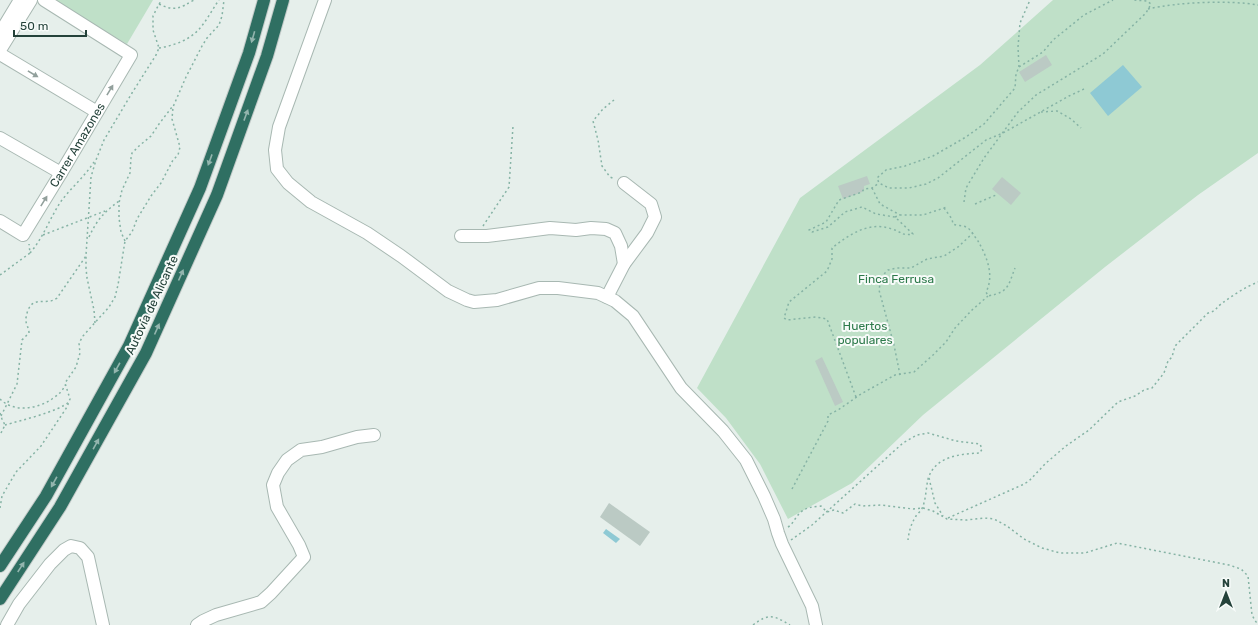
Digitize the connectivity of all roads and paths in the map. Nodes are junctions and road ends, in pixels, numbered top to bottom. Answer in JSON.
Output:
{"nodes":[{"id":1,"x":20,"y":0,"type":"edge"},
{"id":2,"x":31,"y":0,"type":"edge"},
{"id":3,"x":44,"y":0,"type":"edge"},
{"id":4,"x":162,"y":0,"type":"edge"},
{"id":5,"x":194,"y":0,"type":"edge"},
{"id":6,"x":219,"y":0,"type":"edge"},
{"id":7,"x":224,"y":0,"type":"edge"},
{"id":8,"x":264,"y":0,"type":"edge"},
{"id":9,"x":283,"y":0,"type":"edge"},
{"id":10,"x":325,"y":0,"type":"edge"},
{"id":11,"x":1030,"y":0,"type":"edge"},
{"id":12,"x":1113,"y":0,"type":"edge"},
{"id":13,"x":1134,"y":0,"type":"edge"},
{"id":14,"x":159,"y":4,"type":"junction"},
{"id":15,"x":1258,"y":5,"type":"edge"},
{"id":16,"x":1148,"y":9,"type":"junction"},
{"id":17,"x":0,"y":33,"type":"edge"},
{"id":18,"x":159,"y":48,"type":"junction"},
{"id":19,"x":0,"y":50,"type":"edge"},
{"id":20,"x":0,"y":54,"type":"edge"},
{"id":21,"x":1019,"y":67,"type":"junction"},
{"id":22,"x":1084,"y":89,"type":"dead end"},
{"id":23,"x":614,"y":100,"type":"dead end"},
{"id":24,"x":172,"y":107,"type":"junction"},
{"id":25,"x":97,"y":112,"type":"junction"},
{"id":26,"x":1039,"y":112,"type":"junction"},
{"id":27,"x":514,"y":126,"type":"dead end"},
{"id":28,"x":1081,"y":128,"type":"dead end"},
{"id":29,"x":1003,"y":133,"type":"junction"},
{"id":30,"x":0,"y":138,"type":"edge"},
{"id":31,"x":96,"y":160,"type":"junction"},
{"id":32,"x":61,"y":173,"type":"junction"},
{"id":33,"x":624,"y":183,"type":"joint"},
{"id":34,"x":879,"y":183,"type":"junction"},
{"id":35,"x":872,"y":188,"type":"junction"},
{"id":36,"x":996,"y":195,"type":"dead end"},
{"id":37,"x":120,"y":200,"type":"junction"},
{"id":38,"x":964,"y":202,"type":"dead end"},
{"id":39,"x":975,"y":204,"type":"dead end"},
{"id":40,"x":947,"y":207,"type":"dead end"},
{"id":41,"x":944,"y":208,"type":"junction"},
{"id":42,"x":105,"y":211,"type":"junction"},
{"id":43,"x":900,"y":215,"type":"junction"},
{"id":44,"x":895,"y":217,"type":"junction"},
{"id":45,"x":89,"y":218,"type":"junction"},
{"id":46,"x":0,"y":221,"type":"edge"},
{"id":47,"x":973,"y":233,"type":"junction"},
{"id":48,"x":23,"y":235,"type":"junction"},
{"id":49,"x":43,"y":235,"type":"junction"},
{"id":50,"x":461,"y":236,"type":"dead end"},
{"id":51,"x":476,"y":236,"type":"junction"},
{"id":52,"x":88,"y":239,"type":"junction"},
{"id":53,"x":125,"y":241,"type":"junction"},
{"id":54,"x":30,"y":253,"type":"junction"},
{"id":55,"x":86,"y":255,"type":"junction"},
{"id":56,"x":624,"y":264,"type":"junction"},
{"id":57,"x":1015,"y":268,"type":"dead end"},
{"id":58,"x":0,"y":275,"type":"edge"},
{"id":59,"x":1258,"y":282,"type":"edge"},
{"id":60,"x":988,"y":296,"type":"junction"},
{"id":61,"x":607,"y":297,"type":"junction"},
{"id":62,"x":95,"y":323,"type":"junction"},
{"id":63,"x":900,"y":375,"type":"junction"},
{"id":64,"x":65,"y":383,"type":"junction"},
{"id":65,"x":856,"y":397,"type":"junction"},
{"id":66,"x":0,"y":399,"type":"edge"},
{"id":67,"x":69,"y":402,"type":"junction"},
{"id":68,"x":7,"y":404,"type":"junction"},
{"id":69,"x":0,"y":413,"type":"edge"},
{"id":70,"x":1,"y":416,"type":"edge"},
{"id":71,"x":5,"y":426,"type":"junction"},
{"id":72,"x":0,"y":435,"type":"edge"},
{"id":73,"x":374,"y":435,"type":"dead end"},
{"id":74,"x":929,"y":476,"type":"junction"},
{"id":75,"x":792,"y":489,"type":"dead end"},
{"id":76,"x":0,"y":508,"type":"edge"},
{"id":77,"x":923,"y":508,"type":"junction"},
{"id":78,"x":827,"y":512,"type":"junction"},
{"id":79,"x":943,"y":516,"type":"junction"},
{"id":80,"x":947,"y":519,"type":"junction"},
{"id":81,"x":780,"y":538,"type":"junction"},
{"id":82,"x":908,"y":540,"type":"dead end"},
{"id":83,"x":0,"y":566,"type":"edge"},
{"id":84,"x":0,"y":599,"type":"edge"},
{"id":85,"x":1258,"y":622,"type":"edge"},
{"id":86,"x":6,"y":625,"type":"edge"},
{"id":87,"x":103,"y":625,"type":"edge"},
{"id":88,"x":197,"y":625,"type":"edge"},
{"id":89,"x":753,"y":625,"type":"edge"},
{"id":90,"x":790,"y":625,"type":"edge"},
{"id":91,"x":816,"y":625,"type":"edge"}],
"edges":[{"from":1,"to":17,"type":"street"},
{"from":2,"to":19,"type":"street"},
{"from":25,"to":3,"type":"street","name":"Carrer Amazones","one_way":true},
{"from":4,"to":14,"type":"path"},
{"from":5,"to":14,"type":"path"},
{"from":6,"to":18,"type":"path"},
{"from":7,"to":24,"type":"path"},
{"from":8,"to":83,"type":"highway","name":"Autovía de Alicante","one_way":true},
{"from":84,"to":9,"type":"highway","name":"Autovía de Alicante","one_way":true},
{"from":10,"to":61,"type":"street"},
{"from":11,"to":21,"type":"path"},
{"from":12,"to":21,"type":"path"},
{"from":13,"to":16,"type":"path"},
{"from":14,"to":18,"type":"path"},
{"from":15,"to":16,"type":"path"},
{"from":16,"to":29,"type":"path"},
{"from":18,"to":31,"type":"path"},
{"from":20,"to":25,"type":"street","one_way":true},
{"from":21,"to":34,"type":"path"},
{"from":22,"to":26,"type":"path"},
{"from":23,"to":33,"type":"path"},
{"from":24,"to":37,"type":"path"},
{"from":24,"to":53,"type":"path"},
{"from":25,"to":32,"type":"street","name":"Carrer Amazones"},
{"from":26,"to":28,"type":"path"},
{"from":26,"to":29,"type":"path"},
{"from":27,"to":51,"type":"path"},
{"from":29,"to":34,"type":"path"},
{"from":29,"to":38,"type":"path"},
{"from":30,"to":32,"type":"street"},
{"from":31,"to":45,"type":"path"},
{"from":31,"to":49,"type":"path"},
{"from":48,"to":32,"type":"street","name":"Carrer Amazones","one_way":true},
{"from":33,"to":56,"type":"street"},
{"from":34,"to":35,"type":"path"},
{"from":35,"to":43,"type":"path"},
{"from":35,"to":44,"type":"path"},
{"from":36,"to":39,"type":"path"},
{"from":37,"to":42,"type":"path"},
{"from":37,"to":53,"type":"path"},
{"from":40,"to":41,"type":"path"},
{"from":41,"to":43,"type":"path"},
{"from":41,"to":47,"type":"path"},
{"from":42,"to":45,"type":"path"},
{"from":42,"to":52,"type":"path"},
{"from":43,"to":44,"type":"path"},
{"from":44,"to":65,"type":"path"},
{"from":45,"to":49,"type":"path"},
{"from":45,"to":52,"type":"path"},
{"from":46,"to":48,"type":"street"},
{"from":47,"to":60,"type":"path"},
{"from":47,"to":63,"type":"path"},
{"from":48,"to":54,"type":"path"},
{"from":49,"to":54,"type":"path"},
{"from":50,"to":51,"type":"street"},
{"from":51,"to":56,"type":"street"},
{"from":52,"to":55,"type":"path"},
{"from":53,"to":62,"type":"path"},
{"from":54,"to":58,"type":"path"},
{"from":55,"to":62,"type":"path"},
{"from":55,"to":68,"type":"path"},
{"from":56,"to":61,"type":"street"},
{"from":57,"to":60,"type":"path"},
{"from":59,"to":80,"type":"path"},
{"from":60,"to":63,"type":"path"},
{"from":61,"to":81,"type":"street"},
{"from":62,"to":64,"type":"path"},
{"from":63,"to":65,"type":"path"},
{"from":64,"to":67,"type":"path"},
{"from":64,"to":68,"type":"path"},
{"from":65,"to":75,"type":"path"},
{"from":66,"to":68,"type":"path"},
{"from":67,"to":71,"type":"path"},
{"from":67,"to":76,"type":"path"},
{"from":68,"to":70,"type":"path"},
{"from":69,"to":70,"type":"path"},
{"from":70,"to":71,"type":"path"},
{"from":71,"to":72,"type":"path"},
{"from":73,"to":88,"type":"street"},
{"from":74,"to":77,"type":"path"},
{"from":74,"to":78,"type":"path"},
{"from":74,"to":79,"type":"path"},
{"from":77,"to":78,"type":"path"},
{"from":77,"to":79,"type":"path"},
{"from":77,"to":82,"type":"path"},
{"from":78,"to":81,"type":"path"},
{"from":78,"to":81,"type":"path"},
{"from":79,"to":80,"type":"path"},
{"from":80,"to":85,"type":"path"},
{"from":81,"to":91,"type":"street"},
{"from":86,"to":87,"type":"street"},
{"from":89,"to":90,"type":"path"}]}
